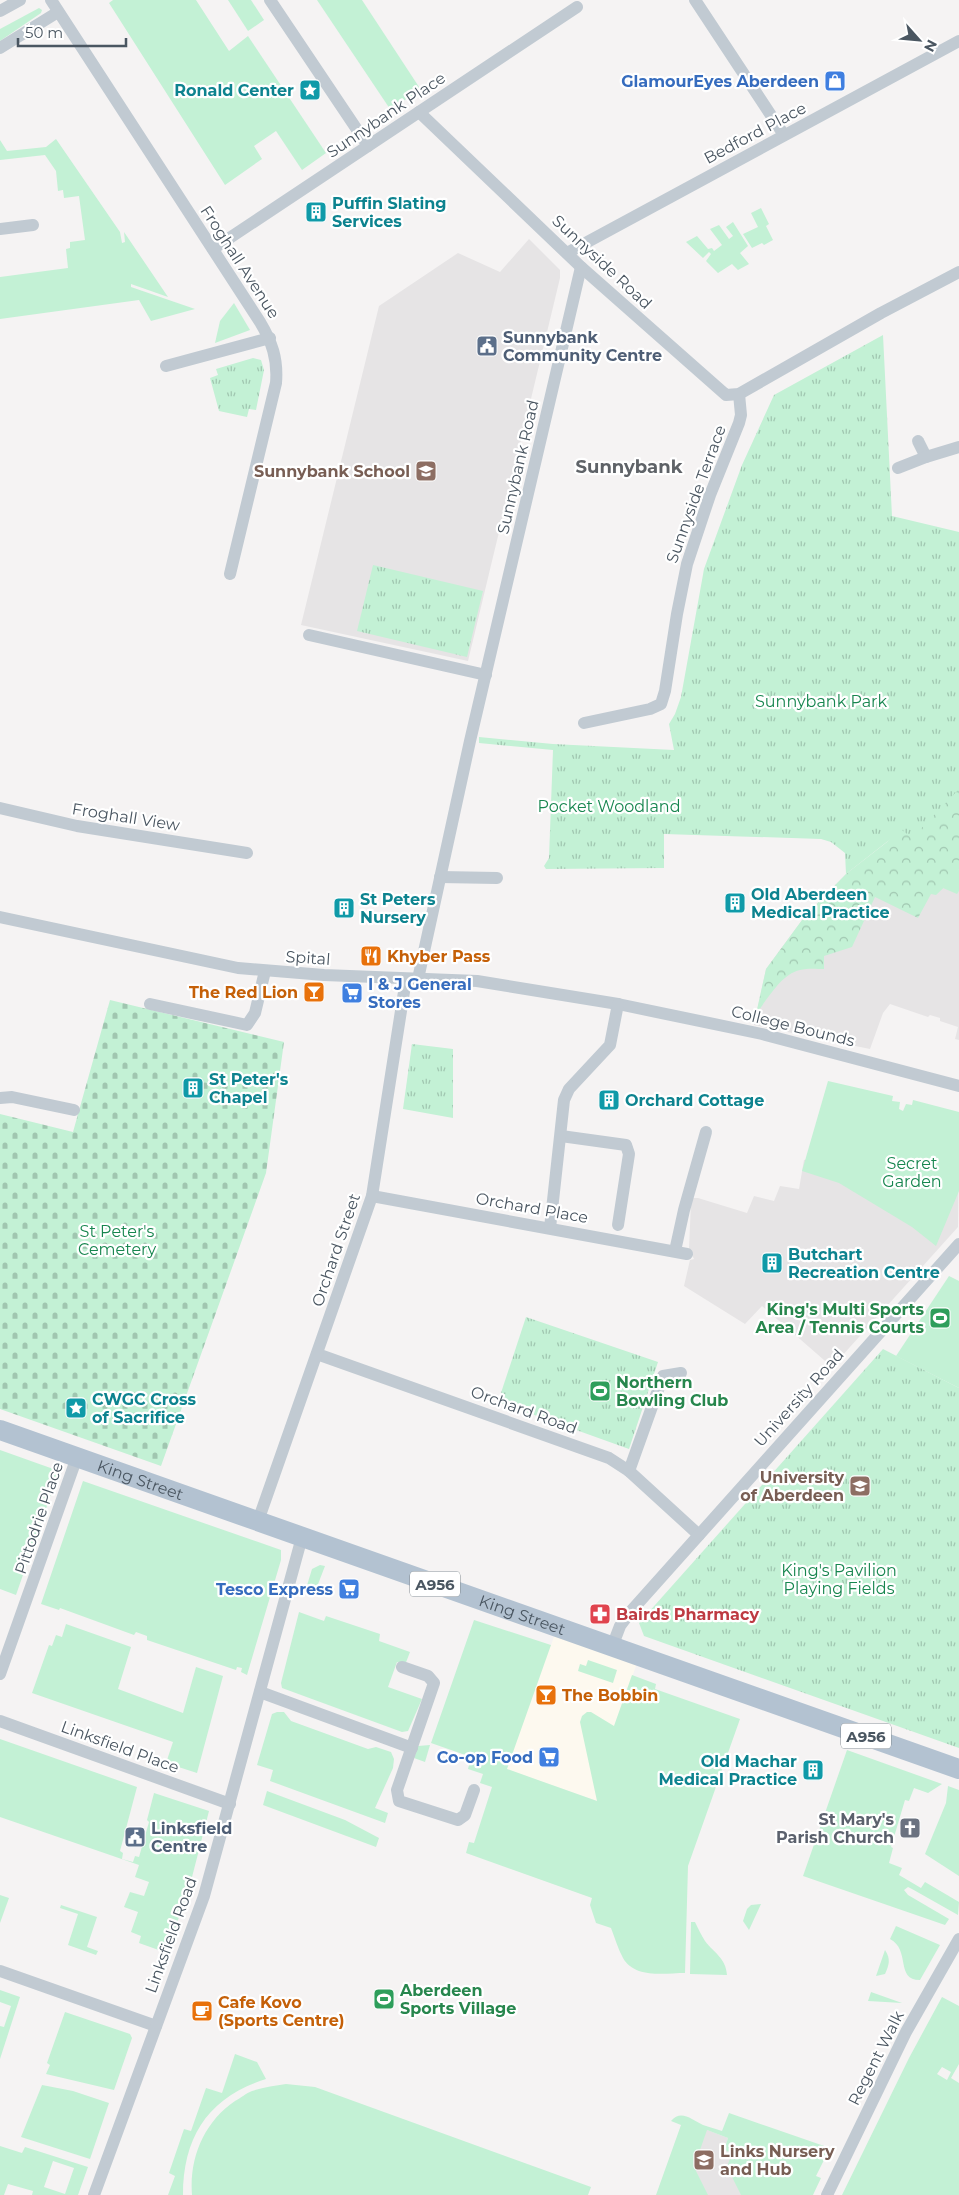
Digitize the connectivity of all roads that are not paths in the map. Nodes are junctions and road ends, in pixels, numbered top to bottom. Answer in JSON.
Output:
{"nodes":[{"id":1,"x":20,"y":0,"type":"edge"},
{"id":2,"x":51,"y":0,"type":"edge"},
{"id":3,"x":270,"y":0,"type":"edge"},
{"id":4,"x":696,"y":0,"type":"edge"},
{"id":5,"x":576,"y":7,"type":"dead end"},
{"id":6,"x":0,"y":11,"type":"edge"},
{"id":7,"x":58,"y":12,"type":"junction"},
{"id":8,"x":959,"y":41,"type":"edge"},
{"id":9,"x":0,"y":48,"type":"edge"},
{"id":10,"x":419,"y":112,"type":"junction"},
{"id":11,"x":784,"y":135,"type":"junction"},
{"id":12,"x":368,"y":146,"type":"junction"},
{"id":13,"x":33,"y":224,"type":"dead end"},
{"id":14,"x":0,"y":229,"type":"edge"},
{"id":15,"x":213,"y":249,"type":"junction"},
{"id":16,"x":567,"y":253,"type":"junction"},
{"id":17,"x":581,"y":267,"type":"junction"},
{"id":18,"x":959,"y":272,"type":"edge"},
{"id":19,"x":270,"y":338,"type":"junction"},
{"id":20,"x":166,"y":366,"type":"dead end"},
{"id":21,"x":739,"y":394,"type":"junction"},
{"id":22,"x":918,"y":441,"type":"dead end"},
{"id":23,"x":959,"y":447,"type":"edge"},
{"id":24,"x":926,"y":456,"type":"junction"},
{"id":25,"x":898,"y":468,"type":"dead end"},
{"id":26,"x":230,"y":574,"type":"dead end"},
{"id":27,"x":309,"y":635,"type":"dead end"},
{"id":28,"x":486,"y":675,"type":"junction"},
{"id":29,"x":584,"y":723,"type":"dead end"},
{"id":30,"x":0,"y":808,"type":"edge"},
{"id":31,"x":247,"y":852,"type":"dead end"},
{"id":32,"x":440,"y":877,"type":"junction"},
{"id":33,"x":497,"y":878,"type":"dead end"},
{"id":34,"x":0,"y":917,"type":"edge"},
{"id":35,"x":265,"y":971,"type":"junction"},
{"id":36,"x":412,"y":979,"type":"junction"},
{"id":37,"x":150,"y":1004,"type":"dead end"},
{"id":38,"x":618,"y":1004,"type":"junction"},
{"id":39,"x":959,"y":1086,"type":"edge"},
{"id":40,"x":0,"y":1098,"type":"edge"},
{"id":41,"x":74,"y":1110,"type":"dead end"},
{"id":42,"x":706,"y":1132,"type":"dead end"},
{"id":43,"x":561,"y":1136,"type":"junction"},
{"id":44,"x":372,"y":1196,"type":"junction"},
{"id":45,"x":618,"y":1225,"type":"dead end"},
{"id":46,"x":550,"y":1228,"type":"junction"},
{"id":47,"x":959,"y":1244,"type":"edge"},
{"id":48,"x":317,"y":1354,"type":"junction"},
{"id":49,"x":681,"y":1373,"type":"dead end"},
{"id":50,"x":0,"y":1430,"type":"edge"},
{"id":51,"x":77,"y":1457,"type":"junction"},
{"id":52,"x":629,"y":1471,"type":"junction"},
{"id":53,"x":258,"y":1521,"type":"junction"},
{"id":54,"x":699,"y":1535,"type":"junction"},
{"id":55,"x":302,"y":1537,"type":"junction"},
{"id":56,"x":612,"y":1646,"type":"junction"},
{"id":57,"x":402,"y":1668,"type":"dead end"},
{"id":58,"x":0,"y":1674,"type":"edge"},
{"id":59,"x":260,"y":1692,"type":"junction"},
{"id":60,"x":0,"y":1721,"type":"edge"},
{"id":61,"x":412,"y":1748,"type":"junction"},
{"id":62,"x":959,"y":1769,"type":"edge"},
{"id":63,"x":474,"y":1790,"type":"dead end"},
{"id":64,"x":230,"y":1804,"type":"junction"},
{"id":65,"x":959,"y":1940,"type":"edge"},
{"id":66,"x":0,"y":1971,"type":"edge"},
{"id":67,"x":156,"y":2026,"type":"junction"},
{"id":68,"x":94,"y":2195,"type":"edge"},
{"id":69,"x":827,"y":2195,"type":"edge"}],
"edges":[{"from":1,"to":6,"type":"street"},
{"from":2,"to":7,"type":"street","name":"Froghall Avenue"},
{"from":3,"to":12,"type":"street"},
{"from":4,"to":11,"type":"street"},
{"from":5,"to":10,"type":"street","name":"Sunnybank Place"},
{"from":7,"to":9,"type":"street"},
{"from":7,"to":15,"type":"street","name":"Froghall Avenue"},
{"from":8,"to":11,"type":"street","name":"Bedford Place"},
{"from":10,"to":12,"type":"street","name":"Sunnybank Place"},
{"from":10,"to":16,"type":"street","name":"Sunnyside Road"},
{"from":11,"to":16,"type":"street","name":"Bedford Place"},
{"from":12,"to":15,"type":"street","name":"Sunnybank Place"},
{"from":13,"to":14,"type":"street"},
{"from":15,"to":19,"type":"street","name":"Froghall Avenue"},
{"from":16,"to":17,"type":"street","name":"Sunnyside Road"},
{"from":17,"to":21,"type":"street","name":"Sunnyside Road"},
{"from":17,"to":28,"type":"street","name":"Sunnybank Road"},
{"from":18,"to":21,"type":"street"},
{"from":19,"to":20,"type":"street"},
{"from":19,"to":26,"type":"street","name":"Froghall Avenue"},
{"from":21,"to":29,"type":"street","name":"Sunnyside Terrace"},
{"from":22,"to":24,"type":"street"},
{"from":23,"to":24,"type":"street"},
{"from":24,"to":25,"type":"street"},
{"from":27,"to":28,"type":"street"},
{"from":28,"to":32,"type":"street","name":"Sunnybank Road"},
{"from":30,"to":31,"type":"street","name":"Froghall View"},
{"from":32,"to":33,"type":"street"},
{"from":32,"to":36,"type":"street","name":"Sunnybank Road"},
{"from":34,"to":35,"type":"street","name":"Spital"},
{"from":35,"to":36,"type":"street","name":"Spital"},
{"from":35,"to":37,"type":"street"},
{"from":36,"to":38,"type":"street","name":"Spital"},
{"from":36,"to":44,"type":"street","name":"Orchard Street"},
{"from":38,"to":39,"type":"street","name":"College Bounds"},
{"from":38,"to":43,"type":"street"},
{"from":40,"to":41,"type":"street"},
{"from":42,"to":46,"type":"street","name":"Orchard Place"},
{"from":43,"to":45,"type":"street"},
{"from":43,"to":46,"type":"street"},
{"from":44,"to":46,"type":"street","name":"Orchard Place"},
{"from":44,"to":48,"type":"street","name":"Orchard Street"},
{"from":47,"to":54,"type":"street","name":"University Road"},
{"from":48,"to":52,"type":"street","name":"Orchard Road"},
{"from":48,"to":53,"type":"street","name":"Orchard Street"},
{"from":49,"to":52,"type":"street"},
{"from":50,"to":51,"type":"main road","name":"King Street","number":"A956"},
{"from":51,"to":53,"type":"main road","name":"King Street","number":"A956"},
{"from":51,"to":58,"type":"street","name":"Pittodrie Place"},
{"from":52,"to":54,"type":"street","name":"Orchard Road"},
{"from":53,"to":55,"type":"main road","name":"King Street","number":"A956"},
{"from":54,"to":56,"type":"street","name":"University Road"},
{"from":55,"to":56,"type":"main road","name":"King Street","number":"A956"},
{"from":55,"to":59,"type":"street","name":"Linksfield Road"},
{"from":56,"to":62,"type":"main road","name":"King Street","number":"A956"},
{"from":57,"to":61,"type":"street"},
{"from":59,"to":61,"type":"street"},
{"from":59,"to":64,"type":"street","name":"Linksfield Road"},
{"from":60,"to":64,"type":"street","name":"Linksfield Place"},
{"from":61,"to":63,"type":"street"},
{"from":64,"to":67,"type":"street","name":"Linksfield Road"},
{"from":65,"to":69,"type":"street","name":"Regent Walk"},
{"from":66,"to":67,"type":"street"},
{"from":67,"to":68,"type":"street","name":"Linksfield Road"}]}
